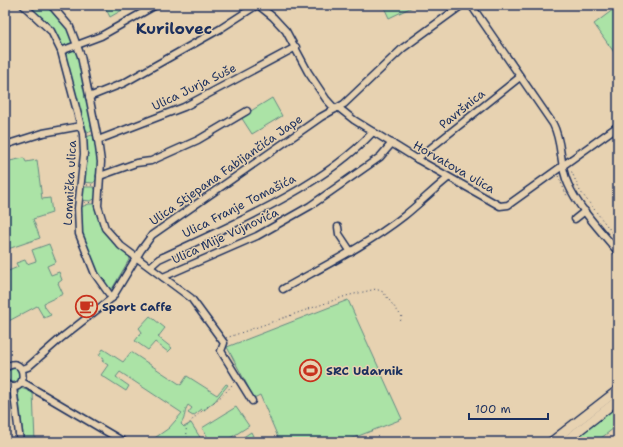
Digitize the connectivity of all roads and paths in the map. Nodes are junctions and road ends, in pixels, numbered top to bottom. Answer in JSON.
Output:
{"nodes":[{"id":1,"x":23,"y":5,"type":"edge"},
{"id":2,"x":51,"y":5,"type":"edge"},
{"id":3,"x":156,"y":5,"type":"edge"},
{"id":4,"x":258,"y":5,"type":"edge"},
{"id":5,"x":462,"y":5,"type":"edge"},
{"id":6,"x":471,"y":5,"type":"edge"},
{"id":7,"x":78,"y":44,"type":"junction"},
{"id":8,"x":296,"y":47,"type":"junction"},
{"id":9,"x":61,"y":51,"type":"junction"},
{"id":10,"x":520,"y":76,"type":"junction"},
{"id":11,"x":89,"y":97,"type":"junction"},
{"id":12,"x":337,"y":108,"type":"junction"},
{"id":13,"x":247,"y":111,"type":"dead end"},
{"id":14,"x":81,"y":126,"type":"junction"},
{"id":15,"x":618,"y":126,"type":"edge"},
{"id":16,"x":373,"y":132,"type":"junction"},
{"id":17,"x":97,"y":133,"type":"junction"},
{"id":18,"x":83,"y":134,"type":"junction"},
{"id":19,"x":98,"y":140,"type":"junction"},
{"id":20,"x":392,"y":144,"type":"junction"},
{"id":21,"x":5,"y":145,"type":"edge"},
{"id":22,"x":417,"y":159,"type":"junction"},
{"id":23,"x":562,"y":166,"type":"junction"},
{"id":24,"x":570,"y":167,"type":"dead end"},
{"id":25,"x":556,"y":170,"type":"junction"},
{"id":26,"x":100,"y":176,"type":"junction"},
{"id":27,"x":448,"y":178,"type":"junction"},
{"id":28,"x":80,"y":185,"type":"junction"},
{"id":29,"x":99,"y":186,"type":"junction"},
{"id":30,"x":570,"y":201,"type":"dead end"},
{"id":31,"x":98,"y":202,"type":"junction"},
{"id":32,"x":79,"y":203,"type":"junction"},
{"id":33,"x":585,"y":211,"type":"junction"},
{"id":34,"x":575,"y":219,"type":"dead end"},
{"id":35,"x":338,"y":227,"type":"dead end"},
{"id":36,"x":618,"y":240,"type":"edge"},
{"id":37,"x":351,"y":252,"type":"junction"},
{"id":38,"x":616,"y":254,"type":"edge"},
{"id":39,"x":137,"y":256,"type":"junction"},
{"id":40,"x":618,"y":261,"type":"edge"},
{"id":41,"x":150,"y":267,"type":"junction"},
{"id":42,"x":163,"y":277,"type":"junction"},
{"id":43,"x":283,"y":289,"type":"dead end"},
{"id":44,"x":112,"y":298,"type":"junction"},
{"id":45,"x":400,"y":322,"type":"dead end"},
{"id":46,"x":223,"y":341,"type":"junction"},
{"id":47,"x":7,"y":366,"type":"edge"},
{"id":48,"x":22,"y":369,"type":"junction"},
{"id":49,"x":237,"y":375,"type":"junction"},
{"id":50,"x":22,"y":382,"type":"junction"},
{"id":51,"x":5,"y":383,"type":"edge"},
{"id":52,"x":13,"y":387,"type":"junction"},
{"id":53,"x":618,"y":390,"type":"edge"},
{"id":54,"x":618,"y":400,"type":"edge"},
{"id":55,"x":252,"y":401,"type":"dead end"},
{"id":56,"x":20,"y":442,"type":"edge"},
{"id":57,"x":124,"y":442,"type":"edge"},
{"id":58,"x":188,"y":442,"type":"edge"},
{"id":59,"x":551,"y":442,"type":"edge"},
{"id":60,"x":564,"y":442,"type":"edge"}],
"edges":[{"from":1,"to":9,"type":"street","name":"Lomnička ulica"},
{"from":2,"to":7,"type":"street"},
{"from":3,"to":7,"type":"street"},
{"from":4,"to":8,"type":"street","name":"Horvatova ulica"},
{"from":4,"to":11,"type":"street"},
{"from":5,"to":12,"type":"street","name":"Ulica Stjepana Fabijančića Jape"},
{"from":6,"to":10,"type":"street"},
{"from":7,"to":9,"type":"street"},
{"from":7,"to":11,"type":"street"},
{"from":8,"to":12,"type":"street","name":"Horvatova ulica"},
{"from":8,"to":19,"type":"street","name":"Ulica Jurja Suše"},
{"from":9,"to":14,"type":"street","name":"Lomnička ulica"},
{"from":10,"to":22,"type":"street","name":"Pavršnica"},
{"from":10,"to":23,"type":"street"},
{"from":11,"to":17,"type":"street"},
{"from":12,"to":16,"type":"street","name":"Horvatova ulica"},
{"from":12,"to":39,"type":"street","name":"Ulica Stjepana Fabijančića Jape"},
{"from":13,"to":26,"type":"street"},
{"from":14,"to":18,"type":"street","name":"Lomnička ulica"},
{"from":14,"to":21,"type":"street"},
{"from":15,"to":23,"type":"street","name":"Horvatova ulica"},
{"from":16,"to":20,"type":"street","name":"Horvatova ulica"},
{"from":16,"to":41,"type":"street","name":"Ulica Franje Tomašića"},
{"from":17,"to":18,"type":"street"},
{"from":17,"to":19,"type":"street"},
{"from":18,"to":28,"type":"street","name":"Lomnička ulica"},
{"from":19,"to":26,"type":"street"},
{"from":20,"to":22,"type":"street","name":"Horvatova ulica"},
{"from":20,"to":42,"type":"street","name":"Ulica Mije Vujnovića"},
{"from":22,"to":27,"type":"street","name":"Horvatova ulica"},
{"from":23,"to":25,"type":"street","name":"Horvatova ulica"},
{"from":23,"to":33,"type":"street"},
{"from":24,"to":36,"type":"path"},
{"from":25,"to":27,"type":"street","name":"Horvatova ulica"},
{"from":25,"to":30,"type":"path"},
{"from":26,"to":29,"type":"street"},
{"from":27,"to":37,"type":"street"},
{"from":28,"to":29,"type":"path"},
{"from":28,"to":32,"type":"street","name":"Lomnička ulica"},
{"from":29,"to":31,"type":"street"},
{"from":31,"to":32,"type":"path"},
{"from":31,"to":39,"type":"street"},
{"from":32,"to":44,"type":"street","name":"Lomnička ulica"},
{"from":33,"to":34,"type":"street"},
{"from":33,"to":38,"type":"street"},
{"from":35,"to":37,"type":"street"},
{"from":37,"to":43,"type":"street"},
{"from":38,"to":40,"type":"path"},
{"from":39,"to":41,"type":"street"},
{"from":39,"to":44,"type":"street","name":"Ulica Stjepana Fabijančića Jape"},
{"from":41,"to":42,"type":"street"},
{"from":42,"to":46,"type":"street"},
{"from":44,"to":48,"type":"street","name":"Ulica Stjepana Fabijančića Jape"},
{"from":45,"to":46,"type":"path"},
{"from":46,"to":49,"type":"street"},
{"from":47,"to":48,"type":"street"},
{"from":48,"to":50,"type":"street"},
{"from":49,"to":55,"type":"street"},
{"from":49,"to":58,"type":"path"},
{"from":50,"to":52,"type":"street"},
{"from":50,"to":57,"type":"street"},
{"from":51,"to":52,"type":"street"},
{"from":52,"to":56,"type":"street"},
{"from":53,"to":59,"type":"main road"},
{"from":54,"to":60,"type":"main road"}]}
